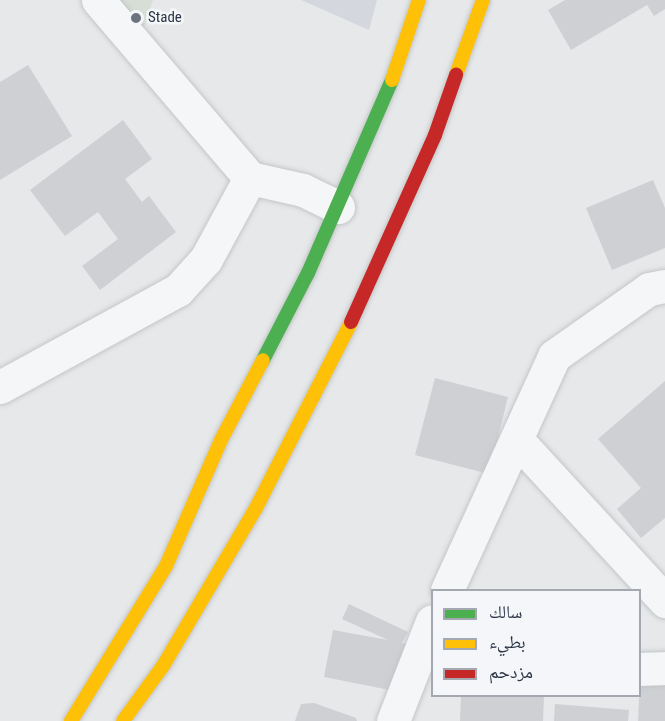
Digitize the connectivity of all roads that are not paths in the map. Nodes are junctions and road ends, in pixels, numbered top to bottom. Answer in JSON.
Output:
{"nodes":[{"id":1,"x":99,"y":0,"type":"edge"},
{"id":2,"x":419,"y":0,"type":"edge"},
{"id":3,"x":483,"y":0,"type":"edge"},
{"id":4,"x":250,"y":178,"type":"junction"},
{"id":5,"x":338,"y":207,"type":"junction"},
{"id":6,"x":665,"y":286,"type":"edge"},
{"id":7,"x":0,"y":387,"type":"edge"},
{"id":8,"x":518,"y":440,"type":"junction"},
{"id":9,"x":448,"y":589,"type":"edge"},
{"id":10,"x":665,"y":601,"type":"edge"},
{"id":11,"x":429,"y":638,"type":"edge"},
{"id":12,"x":665,"y":668,"type":"edge"},
{"id":13,"x":641,"y":669,"type":"edge"},
{"id":14,"x":71,"y":721,"type":"edge"},
{"id":15,"x":123,"y":721,"type":"edge"},
{"id":16,"x":393,"y":721,"type":"edge"}],
"edges":[{"from":1,"to":4,"type":"street"},
{"from":2,"to":5,"type":"highway"},
{"from":3,"to":15,"type":"highway"},
{"from":4,"to":5,"type":"street"},
{"from":4,"to":7,"type":"street"},
{"from":5,"to":14,"type":"highway"},
{"from":6,"to":8,"type":"street"},
{"from":8,"to":9,"type":"street"},
{"from":8,"to":10,"type":"street"},
{"from":11,"to":16,"type":"street"},
{"from":12,"to":13,"type":"street"}]}
